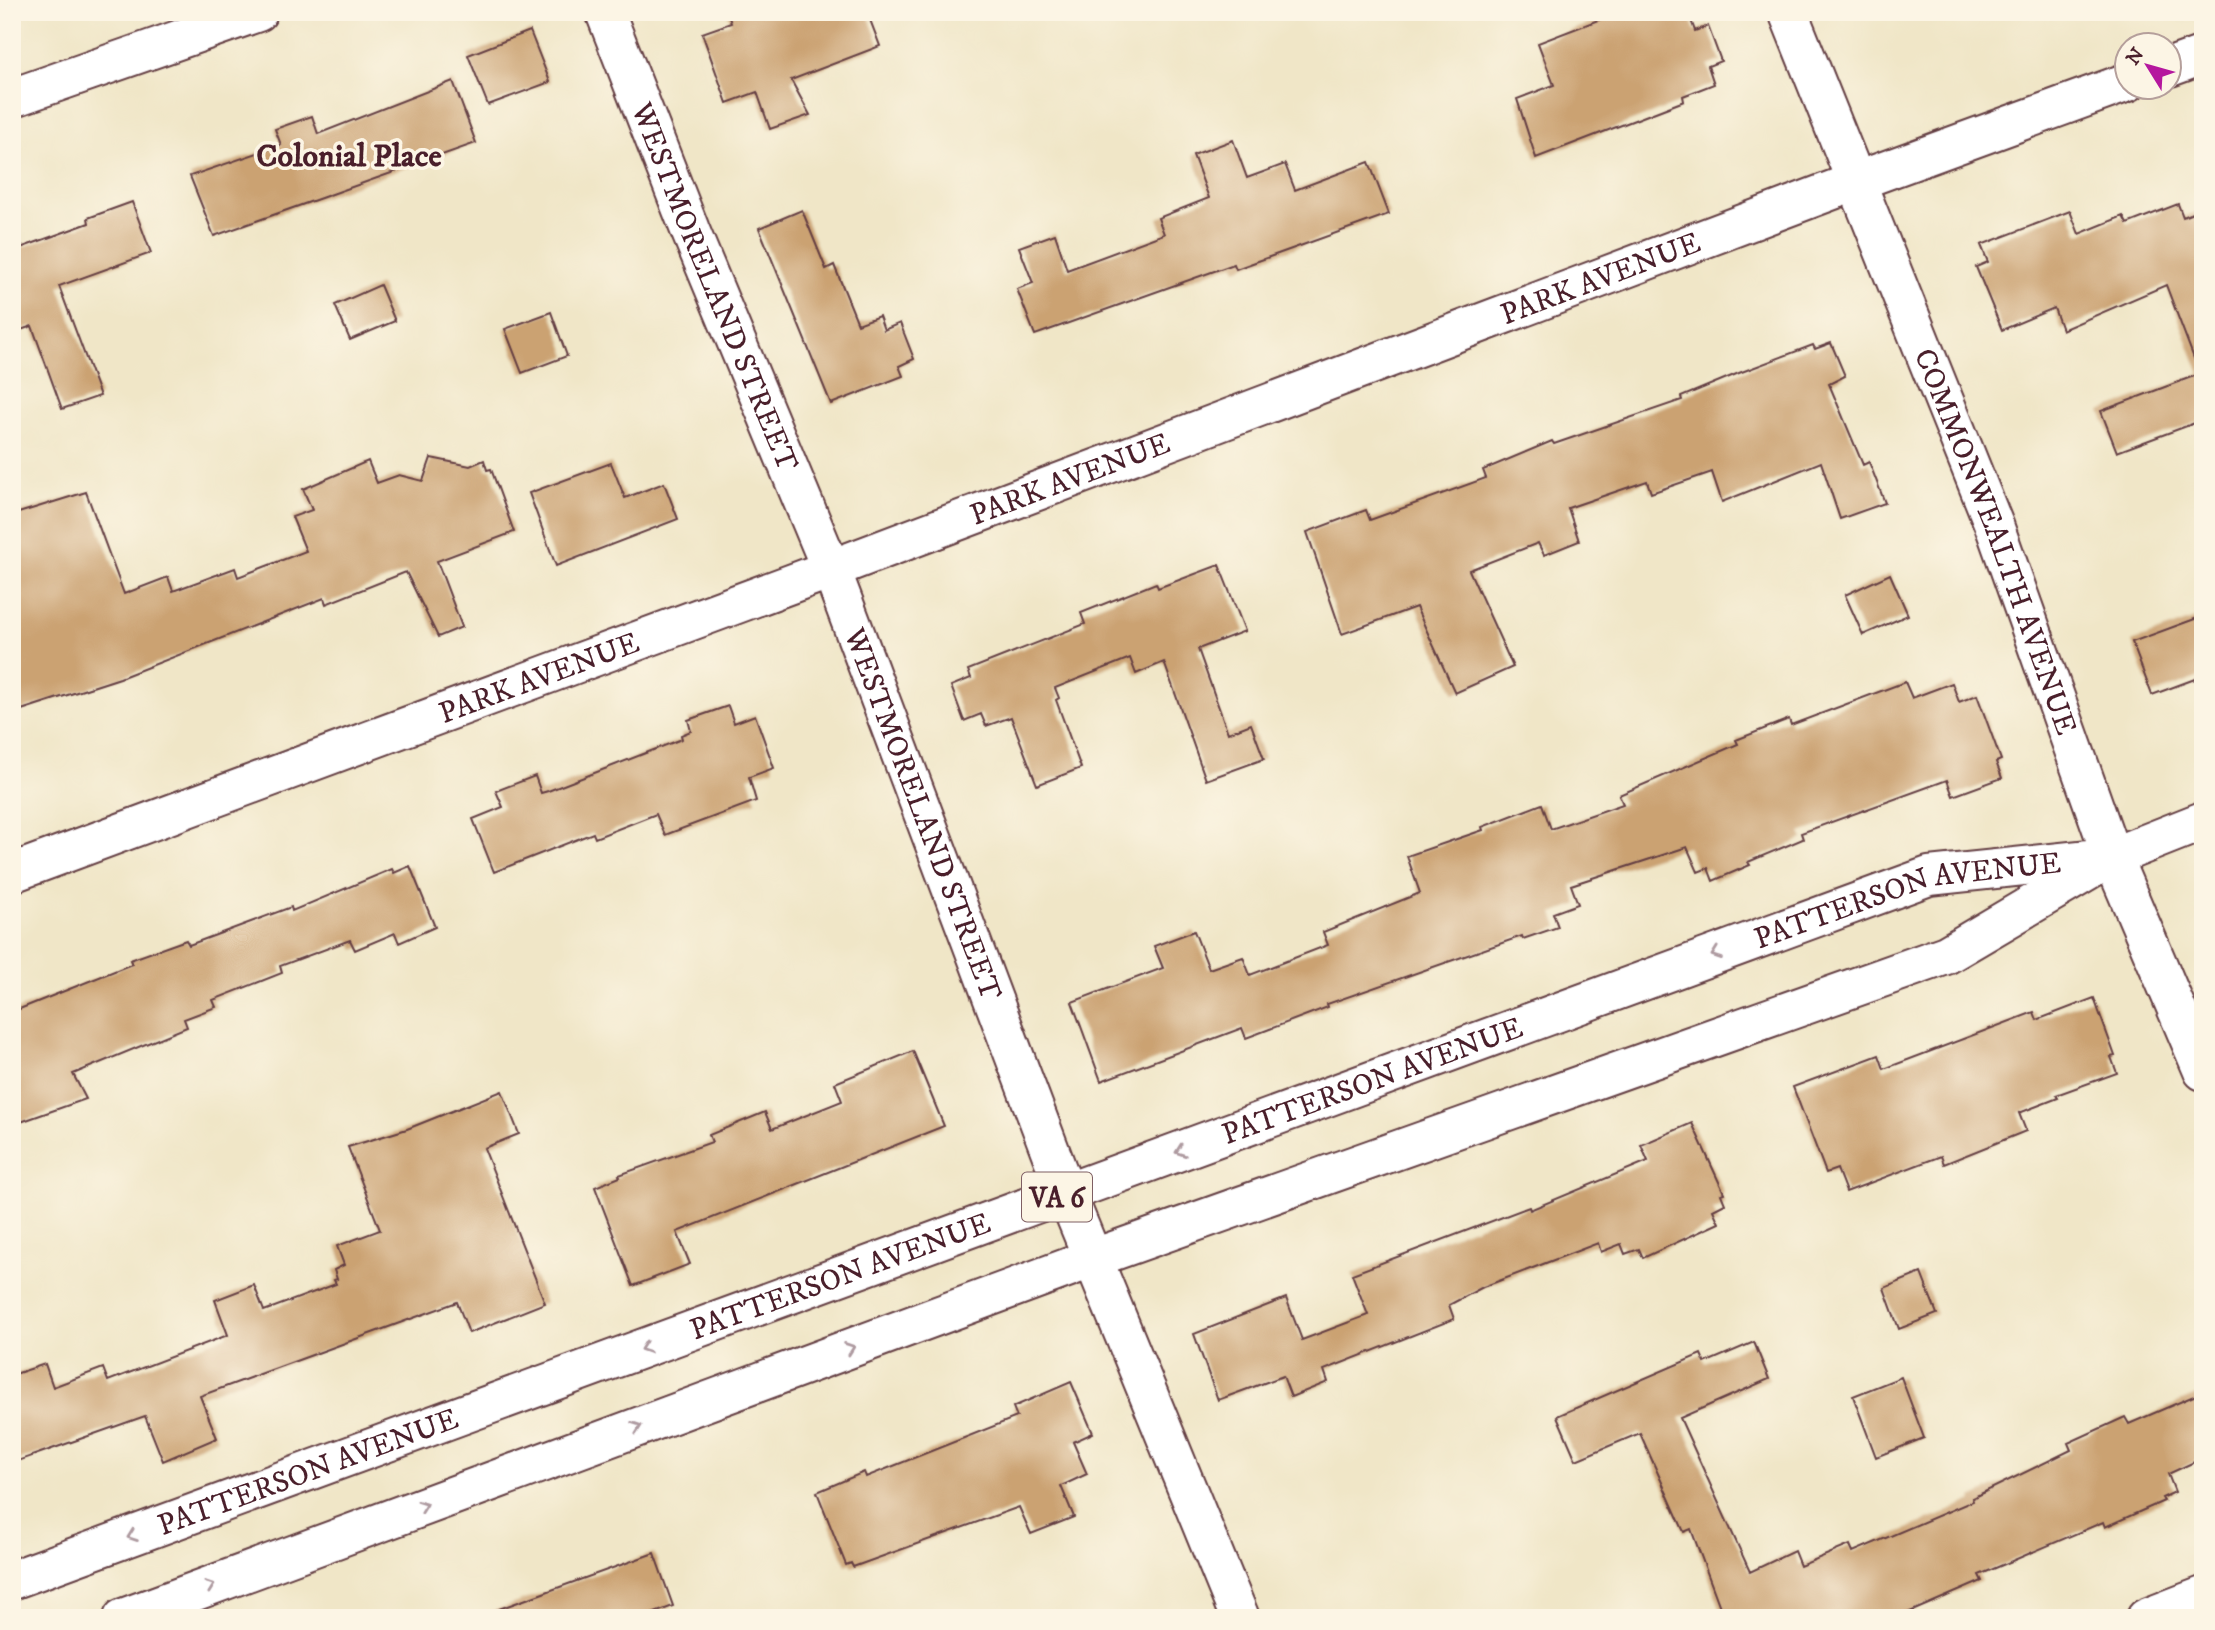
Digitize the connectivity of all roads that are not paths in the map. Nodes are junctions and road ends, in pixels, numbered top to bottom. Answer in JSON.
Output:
{"nodes":[{"id":1,"x":258,"y":12,"type":"edge"},
{"id":2,"x":605,"y":12,"type":"edge"},
{"id":3,"x":1788,"y":12,"type":"edge"},
{"id":4,"x":2203,"y":55,"type":"edge"},
{"id":5,"x":2184,"y":62,"type":"edge"},
{"id":6,"x":2114,"y":87,"type":"edge"},
{"id":7,"x":12,"y":98,"type":"edge"},
{"id":8,"x":1854,"y":182,"type":"junction"},
{"id":9,"x":831,"y":569,"type":"junction"},
{"id":10,"x":2203,"y":821,"type":"edge"},
{"id":11,"x":2112,"y":857,"type":"junction"},
{"id":12,"x":12,"y":873,"type":"edge"},
{"id":13,"x":2203,"y":1071,"type":"edge"},
{"id":14,"x":1066,"y":1194,"type":"junction"},
{"id":15,"x":1091,"y":1259,"type":"junction"},
{"id":16,"x":12,"y":1580,"type":"edge"},
{"id":17,"x":2203,"y":1596,"type":"edge"},
{"id":18,"x":123,"y":1618,"type":"edge"},
{"id":19,"x":1240,"y":1618,"type":"edge"},
{"id":20,"x":2146,"y":1618,"type":"edge"}],
"edges":[{"from":1,"to":7,"type":"street"},
{"from":2,"to":9,"type":"street","name":"WESTMORELAND STREET"},
{"from":3,"to":8,"type":"street","name":"COMMONWEALTH AVENUE"},
{"from":4,"to":5,"type":"street"},
{"from":6,"to":8,"type":"street","name":"PARK AVENUE"},
{"from":8,"to":9,"type":"street","name":"PARK AVENUE"},
{"from":8,"to":11,"type":"street","name":"COMMONWEALTH AVENUE"},
{"from":9,"to":12,"type":"street","name":"PARK AVENUE"},
{"from":9,"to":14,"type":"street","name":"WESTMORELAND STREET"},
{"from":10,"to":11,"type":"street","name":"PATTERSON AVENUE","number":"VA 6"},
{"from":11,"to":13,"type":"street","name":"COMMONWEALTH AVENUE"},
{"from":11,"to":14,"type":"street","name":"PATTERSON AVENUE","number":"VA 6","one_way":true},
{"from":11,"to":15,"type":"street","name":"PATTERSON AVENUE","number":"VA 6"},
{"from":14,"to":15,"type":"street","name":"WESTMORELAND STREET"},
{"from":14,"to":16,"type":"street","name":"PATTERSON AVENUE","number":"VA 6","one_way":true},
{"from":18,"to":15,"type":"street","name":"PATTERSON AVENUE","number":"VA 6","one_way":true},
{"from":15,"to":19,"type":"street","name":"WESTMORELAND STREET"},
{"from":17,"to":20,"type":"street"}]}
